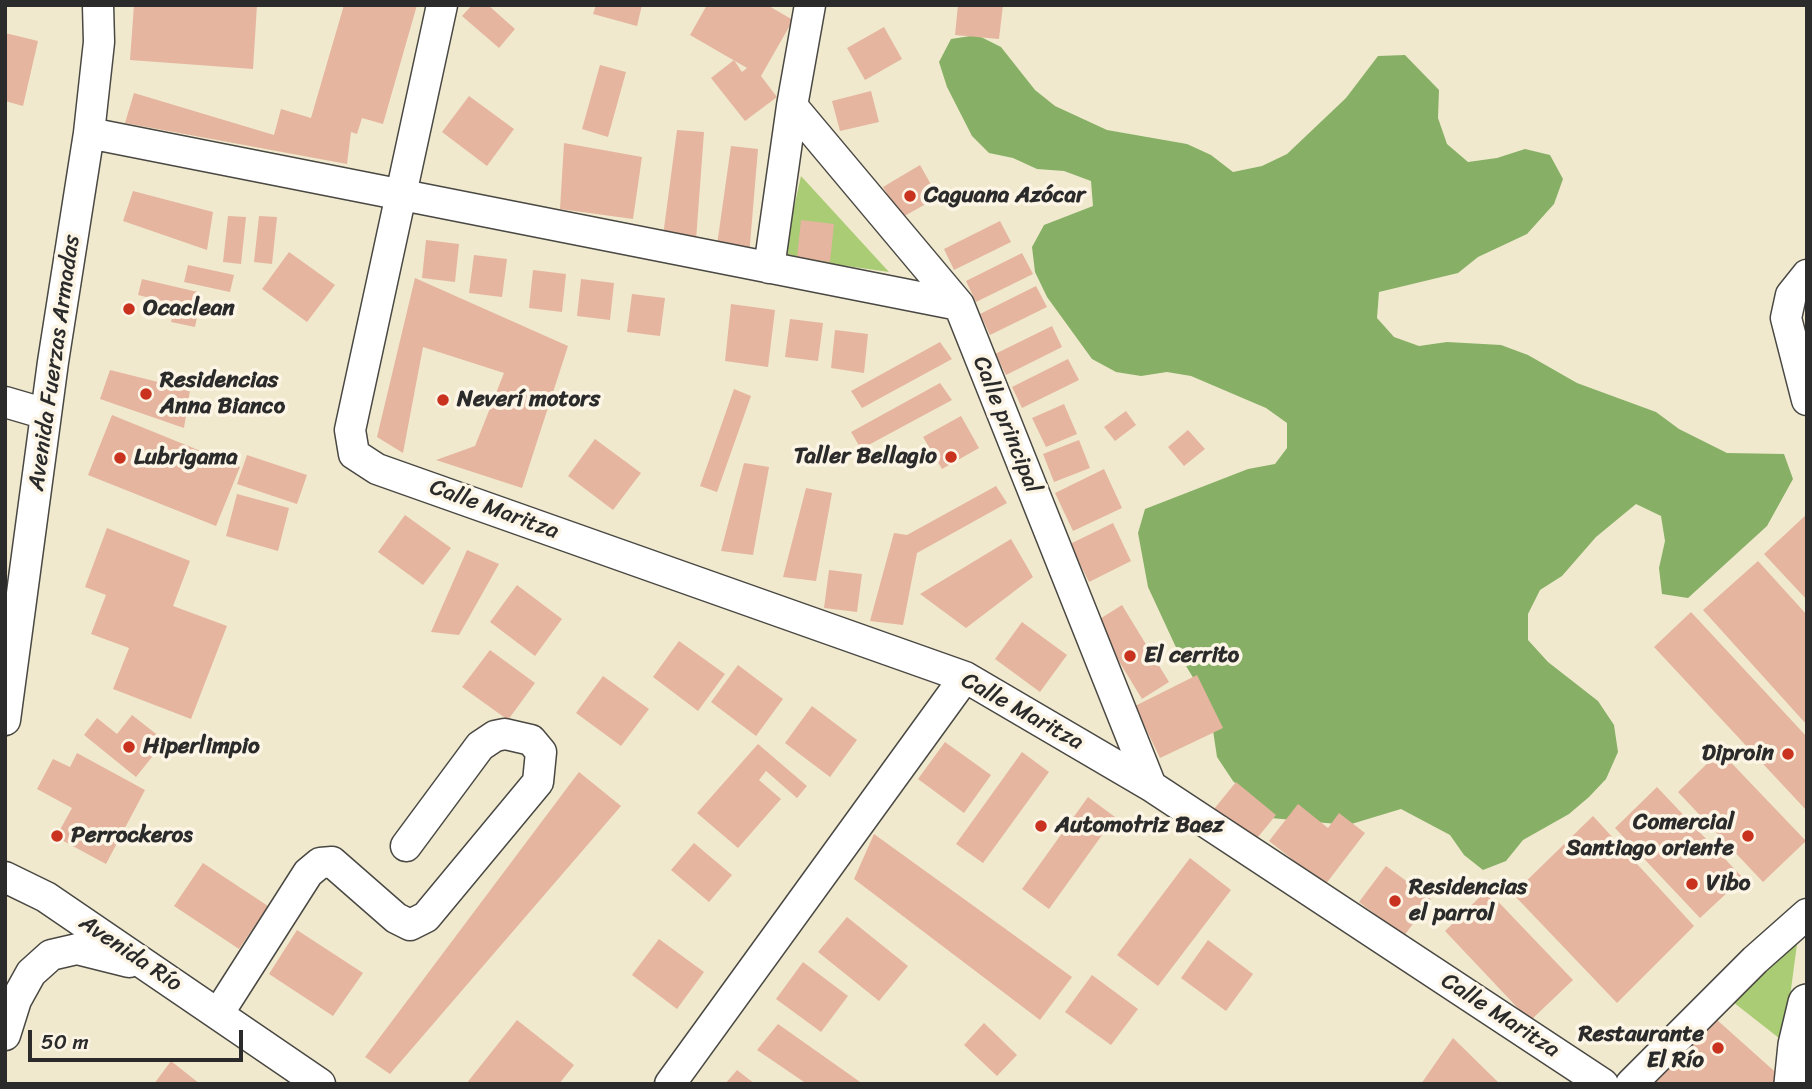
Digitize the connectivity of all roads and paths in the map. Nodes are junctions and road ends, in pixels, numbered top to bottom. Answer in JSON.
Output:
{"nodes":[{"id":1,"x":99,"y":5,"type":"edge"},
{"id":2,"x":442,"y":5,"type":"edge"},
{"id":3,"x":810,"y":5,"type":"edge"},
{"id":4,"x":792,"y":106,"type":"junction"},
{"id":5,"x":89,"y":133,"type":"junction"},
{"id":6,"x":400,"y":194,"type":"junction"},
{"id":7,"x":769,"y":268,"type":"junction"},
{"id":8,"x":1807,"y":275,"type":"edge"},
{"id":9,"x":958,"y":305,"type":"junction"},
{"id":10,"x":1807,"y":400,"type":"edge"},
{"id":11,"x":5,"y":402,"type":"edge"},
{"id":12,"x":46,"y":414,"type":"junction"},
{"id":13,"x":965,"y":677,"type":"junction"},
{"id":14,"x":5,"y":720,"type":"edge"},
{"id":15,"x":1151,"y":786,"type":"junction"},
{"id":16,"x":406,"y":846,"type":"dead end"},
{"id":17,"x":5,"y":877,"type":"edge"},
{"id":18,"x":1807,"y":914,"type":"edge"},
{"id":19,"x":153,"y":969,"type":"junction"},
{"id":20,"x":1807,"y":1003,"type":"edge"},
{"id":21,"x":218,"y":1014,"type":"junction"},
{"id":22,"x":5,"y":1035,"type":"edge"},
{"id":23,"x":320,"y":1084,"type":"edge"},
{"id":24,"x":670,"y":1084,"type":"edge"},
{"id":25,"x":1603,"y":1084,"type":"edge"},
{"id":26,"x":1632,"y":1084,"type":"edge"},
{"id":27,"x":1793,"y":1084,"type":"edge"}],
"edges":[{"from":1,"to":5,"type":"street","name":"Avenida Fuerzas Armadas"},
{"from":2,"to":6,"type":"street"},
{"from":3,"to":4,"type":"street"},
{"from":4,"to":7,"type":"street"},
{"from":4,"to":9,"type":"street","name":"Calle principal"},
{"from":5,"to":6,"type":"street"},
{"from":5,"to":12,"type":"street","name":"Avenida Fuerzas Armadas"},
{"from":6,"to":7,"type":"street"},
{"from":6,"to":13,"type":"street","name":"Calle Maritza"},
{"from":7,"to":9,"type":"street"},
{"from":8,"to":10,"type":"street"},
{"from":9,"to":15,"type":"street","name":"Calle principal"},
{"from":11,"to":12,"type":"street"},
{"from":12,"to":14,"type":"street","name":"Avenida Fuerzas Armadas"},
{"from":13,"to":15,"type":"street","name":"Calle Maritza"},
{"from":13,"to":24,"type":"street"},
{"from":15,"to":25,"type":"street","name":"Calle Maritza"},
{"from":16,"to":21,"type":"street"},
{"from":17,"to":19,"type":"street","name":"Avenida Río"},
{"from":18,"to":26,"type":"street"},
{"from":19,"to":21,"type":"street","name":"Avenida Río"},
{"from":19,"to":22,"type":"street"},
{"from":20,"to":27,"type":"main road"},
{"from":21,"to":23,"type":"street","name":"Avenida Río"}]}
